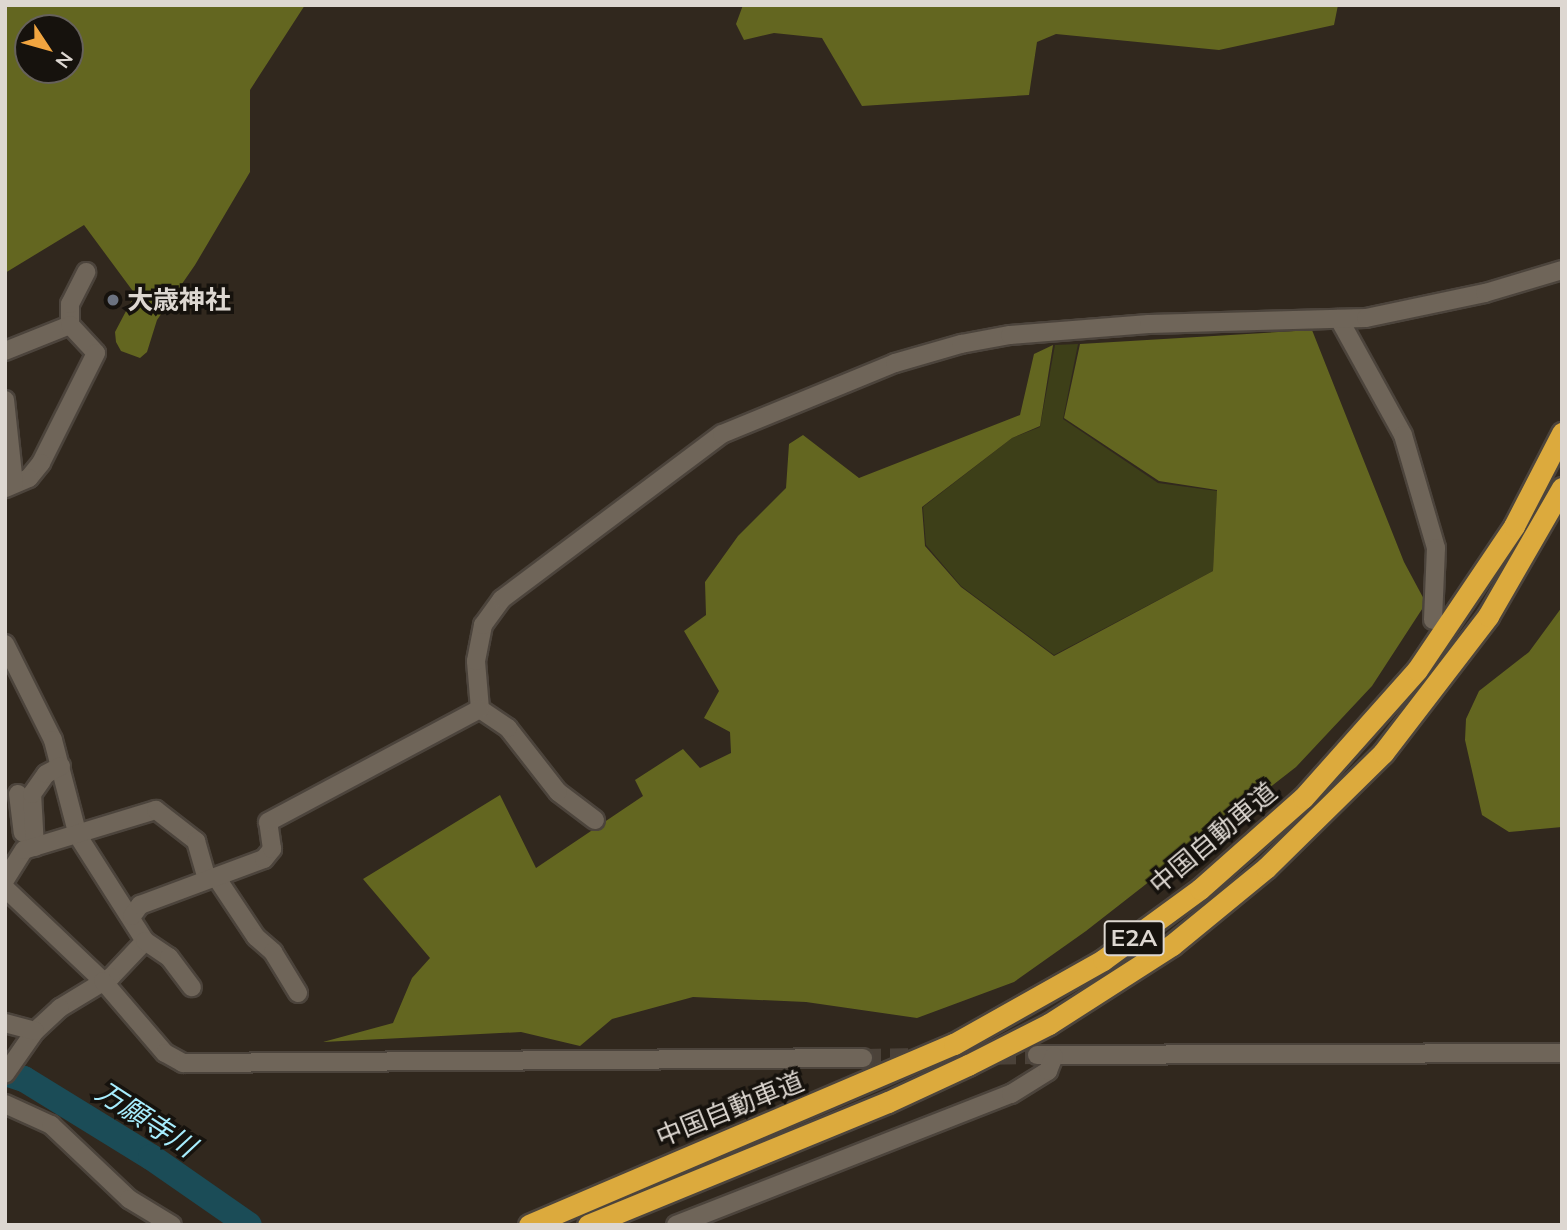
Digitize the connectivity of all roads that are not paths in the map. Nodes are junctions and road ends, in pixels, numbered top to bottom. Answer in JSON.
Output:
{"nodes":[{"id":1,"x":1562,"y":270,"type":"edge"},
{"id":2,"x":86,"y":272,"type":"dead end"},
{"id":3,"x":1339,"y":319,"type":"junction"},
{"id":4,"x":71,"y":325,"type":"junction"},
{"id":5,"x":5,"y":351,"type":"edge"},
{"id":6,"x":5,"y":400,"type":"edge"},
{"id":7,"x":1562,"y":433,"type":"edge"},
{"id":8,"x":10,"y":486,"type":"edge"},
{"id":9,"x":1562,"y":488,"type":"edge"},
{"id":10,"x":1433,"y":620,"type":"dead end"},
{"id":11,"x":5,"y":644,"type":"edge"},
{"id":12,"x":480,"y":709,"type":"junction"},
{"id":13,"x":61,"y":766,"type":"junction"},
{"id":14,"x":18,"y":794,"type":"dead end"},
{"id":15,"x":594,"y":820,"type":"dead end"},
{"id":16,"x":78,"y":836,"type":"junction"},
{"id":17,"x":29,"y":849,"type":"junction"},
{"id":18,"x":211,"y":877,"type":"junction"},
{"id":19,"x":5,"y":880,"type":"edge"},
{"id":20,"x":5,"y":888,"type":"edge"},
{"id":21,"x":132,"y":916,"type":"junction"},
{"id":22,"x":145,"y":941,"type":"junction"},
{"id":23,"x":103,"y":981,"type":"junction"},
{"id":24,"x":192,"y":987,"type":"dead end"},
{"id":25,"x":298,"y":993,"type":"dead end"},
{"id":26,"x":5,"y":1024,"type":"edge"},
{"id":27,"x":31,"y":1037,"type":"junction"},
{"id":28,"x":1562,"y":1053,"type":"edge"},
{"id":29,"x":863,"y":1058,"type":"tunnel mouth"},
{"id":30,"x":5,"y":1074,"type":"edge"},
{"id":31,"x":5,"y":1104,"type":"edge"},
{"id":32,"x":172,"y":1225,"type":"edge"},
{"id":33,"x":529,"y":1225,"type":"edge"},
{"id":34,"x":588,"y":1225,"type":"edge"},
{"id":35,"x":676,"y":1225,"type":"edge"}],
"edges":[{"from":1,"to":3,"type":"street"},
{"from":2,"to":4,"type":"street"},
{"from":3,"to":10,"type":"street"},
{"from":3,"to":12,"type":"street"},
{"from":4,"to":5,"type":"street"},
{"from":4,"to":8,"type":"street"},
{"from":6,"to":8,"type":"street"},
{"from":7,"to":33,"type":"highway","name":"中国自動車道","number":"E2A"},
{"from":9,"to":34,"type":"highway","name":"中国自動車道","number":"E2A"},
{"from":11,"to":13,"type":"street"},
{"from":12,"to":15,"type":"street"},
{"from":12,"to":18,"type":"street"},
{"from":13,"to":16,"type":"street"},
{"from":13,"to":17,"type":"street"},
{"from":14,"to":17,"type":"street"},
{"from":16,"to":17,"type":"street"},
{"from":16,"to":18,"type":"street"},
{"from":16,"to":21,"type":"street"},
{"from":17,"to":19,"type":"street"},
{"from":18,"to":21,"type":"street"},
{"from":18,"to":25,"type":"street"},
{"from":20,"to":23,"type":"street"},
{"from":21,"to":22,"type":"street"},
{"from":22,"to":23,"type":"street"},
{"from":22,"to":24,"type":"street"},
{"from":23,"to":27,"type":"street"},
{"from":23,"to":29,"type":"street"},
{"from":26,"to":27,"type":"street"},
{"from":27,"to":30,"type":"street"},
{"from":28,"to":35,"type":"street"},
{"from":31,"to":32,"type":"street"}]}
